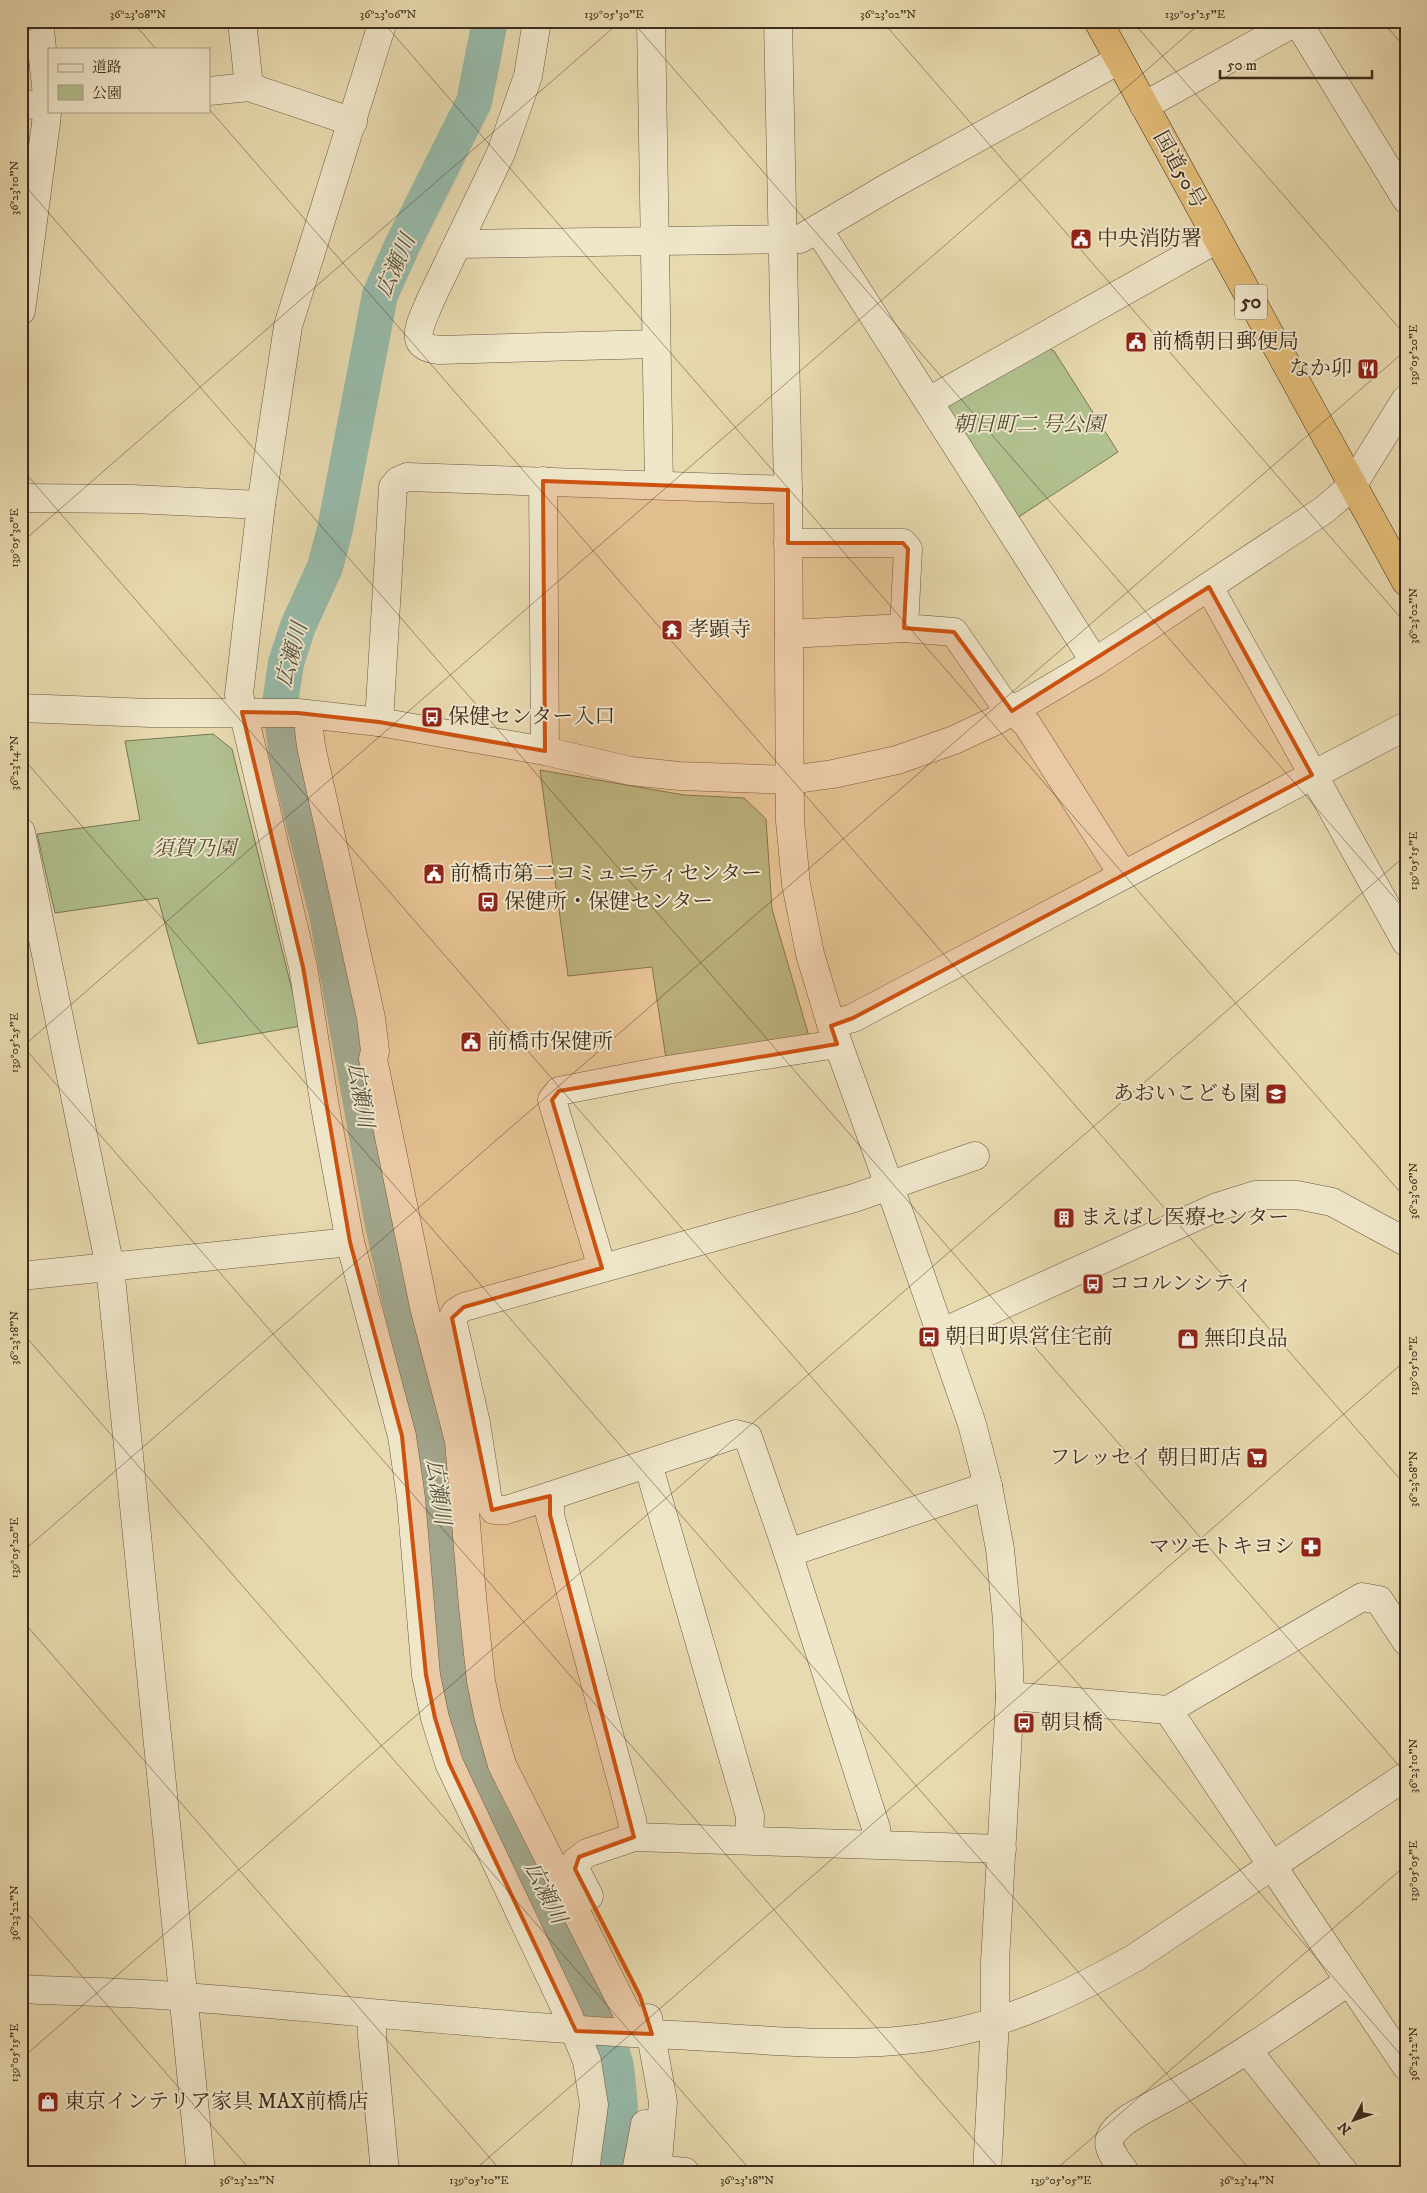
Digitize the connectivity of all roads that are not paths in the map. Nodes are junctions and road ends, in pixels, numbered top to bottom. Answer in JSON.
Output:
{"nodes":[{"id":1,"x":39,"y":21,"type":"edge"},
{"id":2,"x":242,"y":21,"type":"edge"},
{"id":3,"x":384,"y":21,"type":"edge"},
{"id":4,"x":537,"y":21,"type":"edge"},
{"id":5,"x":651,"y":21,"type":"edge"},
{"id":6,"x":778,"y":21,"type":"edge"},
{"id":7,"x":1098,"y":21,"type":"edge"},
{"id":8,"x":1297,"y":21,"type":"edge"},
{"id":9,"x":1119,"y":60,"type":"junction"},
{"id":10,"x":249,"y":87,"type":"junction"},
{"id":11,"x":210,"y":91,"type":"edge"},
{"id":12,"x":39,"y":105,"type":"edge"},
{"id":13,"x":1144,"y":106,"type":"junction"},
{"id":14,"x":353,"y":122,"type":"junction"},
{"id":15,"x":1406,"y":198,"type":"edge"},
{"id":16,"x":818,"y":229,"type":"junction"},
{"id":17,"x":783,"y":239,"type":"junction"},
{"id":18,"x":1217,"y":239,"type":"junction"},
{"id":19,"x":655,"y":241,"type":"junction"},
{"id":20,"x":458,"y":244,"type":"junction"},
{"id":21,"x":21,"y":311,"type":"edge"},
{"id":22,"x":655,"y":344,"type":"junction"},
{"id":23,"x":1406,"y":399,"type":"edge"},
{"id":24,"x":929,"y":401,"type":"junction"},
{"id":25,"x":543,"y":481,"type":"junction"},
{"id":26,"x":659,"y":485,"type":"junction"},
{"id":27,"x":1352,"y":486,"type":"junction"},
{"id":28,"x":788,"y":490,"type":"junction"},
{"id":29,"x":21,"y":498,"type":"edge"},
{"id":30,"x":261,"y":505,"type":"junction"},
{"id":31,"x":788,"y":543,"type":"junction"},
{"id":32,"x":1406,"y":582,"type":"edge"},
{"id":33,"x":1208,"y":587,"type":"junction"},
{"id":34,"x":904,"y":628,"type":"junction"},
{"id":35,"x":789,"y":634,"type":"junction"},
{"id":36,"x":1095,"y":662,"type":"junction"},
{"id":37,"x":21,"y":708,"type":"edge"},
{"id":38,"x":1012,"y":711,"type":"junction"},
{"id":39,"x":253,"y":713,"type":"junction"},
{"id":40,"x":304,"y":722,"type":"junction"},
{"id":41,"x":379,"y":722,"type":"junction"},
{"id":42,"x":1406,"y":726,"type":"edge"},
{"id":43,"x":546,"y":751,"type":"junction"},
{"id":44,"x":1312,"y":775,"type":"junction"},
{"id":45,"x":790,"y":780,"type":"junction"},
{"id":46,"x":21,"y":832,"type":"edge"},
{"id":47,"x":1123,"y":875,"type":"junction"},
{"id":48,"x":1406,"y":942,"type":"edge"},
{"id":49,"x":834,"y":1034,"type":"junction"},
{"id":50,"x":975,"y":1156,"type":"dead end"},
{"id":51,"x":888,"y":1186,"type":"junction"},
{"id":52,"x":350,"y":1242,"type":"junction"},
{"id":53,"x":1406,"y":1242,"type":"edge"},
{"id":54,"x":110,"y":1267,"type":"junction"},
{"id":55,"x":602,"y":1268,"type":"junction"},
{"id":56,"x":21,"y":1276,"type":"edge"},
{"id":57,"x":941,"y":1333,"type":"junction"},
{"id":58,"x":648,"y":1464,"type":"junction"},
{"id":59,"x":988,"y":1486,"type":"junction"},
{"id":60,"x":550,"y":1496,"type":"junction"},
{"id":61,"x":788,"y":1552,"type":"junction"},
{"id":62,"x":1406,"y":1641,"type":"edge"},
{"id":63,"x":1010,"y":1696,"type":"junction"},
{"id":64,"x":1168,"y":1710,"type":"junction"},
{"id":65,"x":1406,"y":1776,"type":"edge"},
{"id":66,"x":634,"y":1837,"type":"junction"},
{"id":67,"x":749,"y":1840,"type":"junction"},
{"id":68,"x":877,"y":1844,"type":"junction"},
{"id":69,"x":1002,"y":1849,"type":"junction"},
{"id":70,"x":1271,"y":1866,"type":"junction"},
{"id":71,"x":1349,"y":1981,"type":"junction"},
{"id":72,"x":21,"y":1990,"type":"edge"},
{"id":73,"x":184,"y":1996,"type":"junction"},
{"id":74,"x":372,"y":2015,"type":"junction"},
{"id":75,"x":995,"y":2022,"type":"junction"},
{"id":76,"x":582,"y":2031,"type":"junction"},
{"id":77,"x":636,"y":2033,"type":"junction"},
{"id":78,"x":1248,"y":2051,"type":"junction"},
{"id":79,"x":1403,"y":2058,"type":"edge"},
{"id":80,"x":650,"y":2171,"type":"edge"},
{"id":81,"x":201,"y":2172,"type":"edge"},
{"id":82,"x":385,"y":2172,"type":"edge"},
{"id":83,"x":585,"y":2172,"type":"edge"},
{"id":84,"x":685,"y":2172,"type":"edge"},
{"id":85,"x":987,"y":2172,"type":"edge"},
{"id":86,"x":1125,"y":2172,"type":"edge"},
{"id":87,"x":1344,"y":2172,"type":"edge"}],
"edges":[{"from":1,"to":12,"type":"street"},
{"from":2,"to":10,"type":"street"},
{"from":3,"to":14,"type":"street"},
{"from":4,"to":20,"type":"street"},
{"from":5,"to":19,"type":"street"},
{"from":6,"to":17,"type":"street"},
{"from":7,"to":9,"type":"highway","name":"国道50号","number":"50"},
{"from":8,"to":13,"type":"street"},
{"from":8,"to":15,"type":"street"},
{"from":9,"to":13,"type":"highway","name":"国道50号","number":"50"},
{"from":9,"to":16,"type":"street"},
{"from":10,"to":11,"type":"street"},
{"from":10,"to":14,"type":"street"},
{"from":12,"to":21,"type":"street"},
{"from":13,"to":18,"type":"highway","name":"国道50号","number":"50"},
{"from":14,"to":30,"type":"street"},
{"from":16,"to":17,"type":"street"},
{"from":16,"to":24,"type":"street"},
{"from":17,"to":19,"type":"street"},
{"from":17,"to":28,"type":"street"},
{"from":18,"to":24,"type":"street"},
{"from":18,"to":27,"type":"highway","name":"国道50号","number":"50"},
{"from":19,"to":20,"type":"street"},
{"from":19,"to":22,"type":"street"},
{"from":20,"to":22,"type":"street"},
{"from":22,"to":26,"type":"street"},
{"from":23,"to":27,"type":"street"},
{"from":24,"to":36,"type":"street"},
{"from":25,"to":26,"type":"street"},
{"from":25,"to":41,"type":"street"},
{"from":25,"to":43,"type":"street"},
{"from":26,"to":28,"type":"street"},
{"from":27,"to":32,"type":"highway","name":"国道50号","number":"50"},
{"from":27,"to":33,"type":"street"},
{"from":28,"to":31,"type":"street"},
{"from":29,"to":30,"type":"street"},
{"from":30,"to":39,"type":"street"},
{"from":31,"to":34,"type":"street"},
{"from":31,"to":35,"type":"street"},
{"from":33,"to":36,"type":"street"},
{"from":33,"to":44,"type":"street"},
{"from":34,"to":35,"type":"street"},
{"from":34,"to":38,"type":"street"},
{"from":35,"to":45,"type":"street"},
{"from":36,"to":38,"type":"street"},
{"from":37,"to":39,"type":"street"},
{"from":38,"to":45,"type":"street"},
{"from":38,"to":47,"type":"street"},
{"from":39,"to":40,"type":"street"},
{"from":39,"to":52,"type":"street"},
{"from":40,"to":41,"type":"street"},
{"from":40,"to":77,"type":"street"},
{"from":41,"to":43,"type":"street"},
{"from":42,"to":44,"type":"street"},
{"from":43,"to":45,"type":"street"},
{"from":44,"to":47,"type":"street"},
{"from":44,"to":48,"type":"street"},
{"from":45,"to":49,"type":"street"},
{"from":46,"to":54,"type":"street"},
{"from":47,"to":49,"type":"street"},
{"from":49,"to":51,"type":"street"},
{"from":49,"to":55,"type":"street"},
{"from":50,"to":51,"type":"street"},
{"from":51,"to":55,"type":"street"},
{"from":51,"to":57,"type":"street"},
{"from":52,"to":54,"type":"street"},
{"from":52,"to":76,"type":"street"},
{"from":53,"to":57,"type":"street"},
{"from":54,"to":56,"type":"street"},
{"from":54,"to":73,"type":"street"},
{"from":55,"to":60,"type":"street"},
{"from":57,"to":59,"type":"street"},
{"from":58,"to":60,"type":"street"},
{"from":58,"to":61,"type":"street"},
{"from":58,"to":67,"type":"street"},
{"from":59,"to":61,"type":"street"},
{"from":59,"to":63,"type":"street"},
{"from":60,"to":66,"type":"street"},
{"from":61,"to":68,"type":"street"},
{"from":62,"to":64,"type":"street"},
{"from":63,"to":64,"type":"street"},
{"from":63,"to":69,"type":"street"},
{"from":64,"to":70,"type":"street"},
{"from":65,"to":70,"type":"street"},
{"from":66,"to":67,"type":"street"},
{"from":66,"to":77,"type":"street"},
{"from":67,"to":68,"type":"street"},
{"from":68,"to":69,"type":"street"},
{"from":69,"to":75,"type":"street"},
{"from":70,"to":71,"type":"street"},
{"from":70,"to":75,"type":"street"},
{"from":71,"to":78,"type":"street"},
{"from":71,"to":79,"type":"street"},
{"from":72,"to":73,"type":"street"},
{"from":73,"to":74,"type":"street"},
{"from":73,"to":81,"type":"street"},
{"from":74,"to":76,"type":"street"},
{"from":74,"to":82,"type":"street"},
{"from":75,"to":77,"type":"street"},
{"from":75,"to":85,"type":"street"},
{"from":76,"to":77,"type":"street"},
{"from":76,"to":83,"type":"street"},
{"from":77,"to":80,"type":"street"},
{"from":78,"to":86,"type":"street"},
{"from":78,"to":87,"type":"street"},
{"from":80,"to":84,"type":"street"}]}
